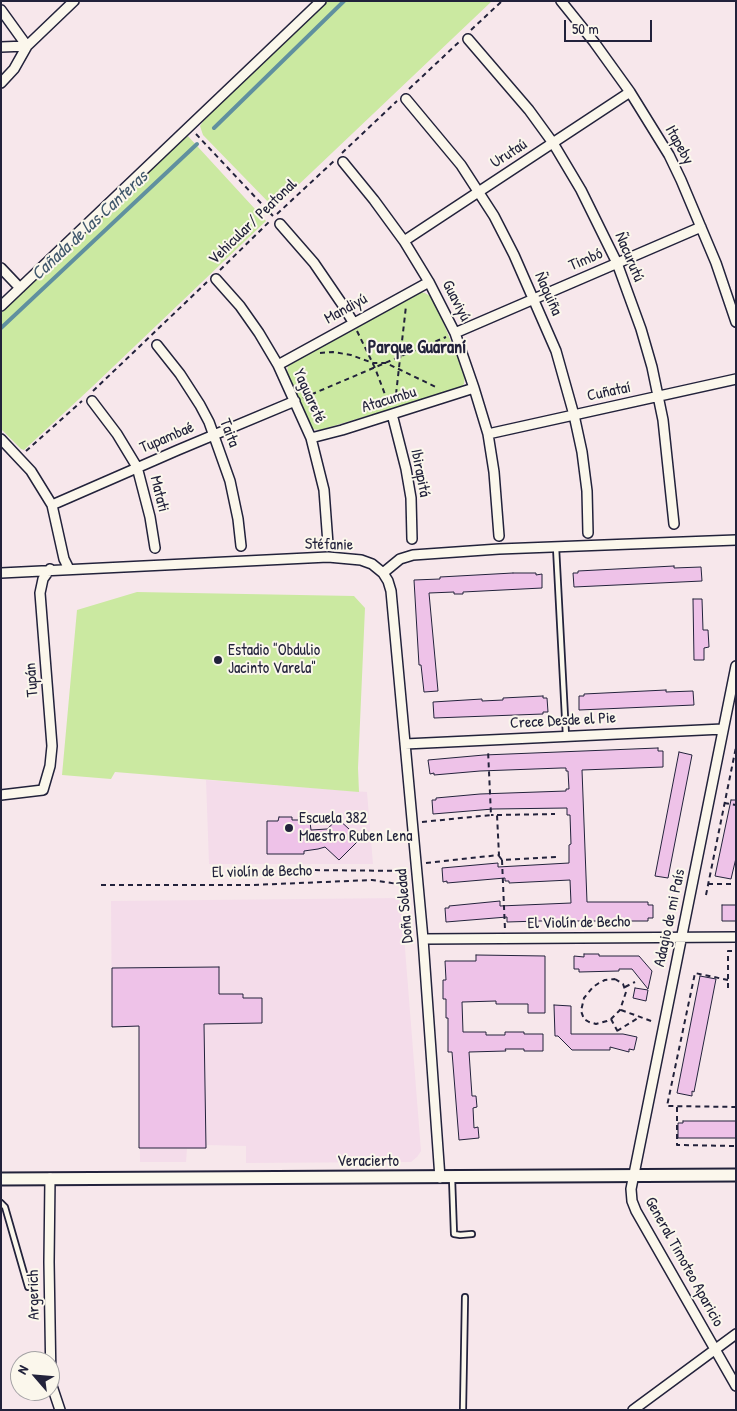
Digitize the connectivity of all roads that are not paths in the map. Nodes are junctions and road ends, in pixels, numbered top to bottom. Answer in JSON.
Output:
{"nodes":[{"id":1,"x":74,"y":1,"type":"edge"},
{"id":2,"x":321,"y":1,"type":"edge"},
{"id":3,"x":560,"y":1,"type":"edge"},
{"id":4,"x":1,"y":10,"type":"edge"},
{"id":5,"x":468,"y":35,"type":"road end"},
{"id":6,"x":27,"y":46,"type":"junction"},
{"id":7,"x":1,"y":47,"type":"edge"},
{"id":8,"x":1,"y":83,"type":"edge"},
{"id":9,"x":630,"y":92,"type":"junction"},
{"id":10,"x":404,"y":97,"type":"road end"},
{"id":11,"x":553,"y":143,"type":"junction"},
{"id":12,"x":343,"y":162,"type":"dead end"},
{"id":13,"x":479,"y":191,"type":"junction"},
{"id":14,"x":277,"y":220,"type":"road end"},
{"id":15,"x":701,"y":227,"type":"junction"},
{"id":16,"x":404,"y":241,"type":"junction"},
{"id":17,"x":617,"y":263,"type":"junction"},
{"id":18,"x":1,"y":268,"type":"edge"},
{"id":19,"x":218,"y":275,"type":"road end"},
{"id":20,"x":429,"y":282,"type":"junction"},
{"id":21,"x":20,"y":288,"type":"junction"},
{"id":22,"x":534,"y":299,"type":"junction"},
{"id":23,"x":1,"y":306,"type":"edge"},
{"id":24,"x":353,"y":322,"type":"junction"},
{"id":25,"x":736,"y":322,"type":"edge"},
{"id":26,"x":455,"y":333,"type":"junction"},
{"id":27,"x":157,"y":344,"type":"dead end"},
{"id":28,"x":278,"y":364,"type":"junction"},
{"id":29,"x":736,"y":379,"type":"edge"},
{"id":30,"x":474,"y":388,"type":"junction"},
{"id":31,"x":658,"y":396,"type":"junction"},
{"id":32,"x":92,"y":401,"type":"dead end"},
{"id":33,"x":295,"y":401,"type":"junction"},
{"id":34,"x":392,"y":414,"type":"junction"},
{"id":35,"x":574,"y":415,"type":"junction"},
{"id":36,"x":488,"y":434,"type":"junction"},
{"id":37,"x":215,"y":435,"type":"junction"},
{"id":38,"x":311,"y":438,"type":"junction"},
{"id":39,"x":1,"y":439,"type":"edge"},
{"id":40,"x":137,"y":468,"type":"junction"},
{"id":41,"x":52,"y":505,"type":"junction"},
{"id":42,"x":674,"y":524,"type":"dead end"},
{"id":43,"x":588,"y":533,"type":"dead end"},
{"id":44,"x":499,"y":536,"type":"dead end"},
{"id":45,"x":412,"y":539,"type":"dead end"},
{"id":46,"x":736,"y":540,"type":"edge"},
{"id":47,"x":328,"y":544,"type":"dead end"},
{"id":48,"x":241,"y":546,"type":"dead end"},
{"id":49,"x":556,"y":547,"type":"junction"},
{"id":50,"x":155,"y":548,"type":"dead end"},
{"id":51,"x":50,"y":569,"type":"junction"},
{"id":52,"x":69,"y":569,"type":"junction"},
{"id":53,"x":1,"y":573,"type":"edge"},
{"id":54,"x":383,"y":573,"type":"junction"},
{"id":55,"x":736,"y":666,"type":"edge"},
{"id":56,"x":723,"y":729,"type":"junction"},
{"id":57,"x":566,"y":736,"type":"junction"},
{"id":58,"x":405,"y":744,"type":"junction"},
{"id":59,"x":1,"y":795,"type":"edge"},
{"id":60,"x":681,"y":937,"type":"junction"},
{"id":61,"x":736,"y":937,"type":"edge"},
{"id":62,"x":423,"y":939,"type":"junction"},
{"id":63,"x":736,"y":1175,"type":"edge"},
{"id":64,"x":633,"y":1176,"type":"junction"},
{"id":65,"x":50,"y":1178,"type":"junction"},
{"id":66,"x":446,"y":1178,"type":"junction"},
{"id":67,"x":1,"y":1179,"type":"edge"},
{"id":68,"x":1,"y":1203,"type":"edge"},
{"id":69,"x":472,"y":1234,"type":"dead end"},
{"id":70,"x":28,"y":1287,"type":"dead end"},
{"id":71,"x":465,"y":1297,"type":"dead end"},
{"id":72,"x":736,"y":1334,"type":"edge"},
{"id":73,"x":715,"y":1349,"type":"junction"},
{"id":74,"x":736,"y":1386,"type":"edge"},
{"id":75,"x":60,"y":1410,"type":"edge"},
{"id":76,"x":463,"y":1410,"type":"edge"},
{"id":77,"x":633,"y":1410,"type":"edge"}],
"edges":[{"from":1,"to":6,"type":"street"},
{"from":2,"to":21,"type":"street"},
{"from":3,"to":9,"type":"street","name":"Itapeby"},
{"from":4,"to":6,"type":"street"},
{"from":5,"to":11,"type":"street","name":"Ñacurutú"},
{"from":6,"to":7,"type":"street"},
{"from":6,"to":8,"type":"street"},
{"from":9,"to":11,"type":"street","name":"Urutaú"},
{"from":9,"to":15,"type":"street","name":"Itapeby"},
{"from":10,"to":13,"type":"street","name":"Ñaquiña"},
{"from":11,"to":13,"type":"street","name":"Urutaú"},
{"from":11,"to":17,"type":"street","name":"Ñacurutú"},
{"from":12,"to":16,"type":"street","name":"Guaviyú"},
{"from":13,"to":16,"type":"street","name":"Urutaú"},
{"from":13,"to":22,"type":"street","name":"Ñaquiña"},
{"from":14,"to":24,"type":"street"},
{"from":15,"to":17,"type":"street","name":"Timbó"},
{"from":15,"to":25,"type":"street","name":"Itapeby"},
{"from":16,"to":20,"type":"street","name":"Guaviyú"},
{"from":17,"to":22,"type":"street","name":"Timbó"},
{"from":17,"to":31,"type":"street","name":"Ñacurutú"},
{"from":18,"to":21,"type":"street"},
{"from":19,"to":28,"type":"street","name":"Yaguareté"},
{"from":20,"to":24,"type":"street","name":"Mandiyú"},
{"from":20,"to":26,"type":"street","name":"Guaviyú"},
{"from":21,"to":23,"type":"street"},
{"from":22,"to":26,"type":"street","name":"Timbó"},
{"from":22,"to":35,"type":"street","name":"Ñaquiña"},
{"from":24,"to":28,"type":"street","name":"Mandiyú"},
{"from":26,"to":30,"type":"street","name":"Guaviyú"},
{"from":27,"to":37,"type":"street","name":"Taita"},
{"from":28,"to":33,"type":"street","name":"Yaguareté"},
{"from":29,"to":31,"type":"street","name":"Cuñataí"},
{"from":30,"to":34,"type":"street","name":"Atacumbu"},
{"from":30,"to":36,"type":"street","name":"Guaviyú"},
{"from":31,"to":35,"type":"street","name":"Cuñataí"},
{"from":31,"to":42,"type":"street","name":"Ñacurutú"},
{"from":32,"to":40,"type":"street","name":"Matati"},
{"from":33,"to":37,"type":"street","name":"Tupambaé"},
{"from":33,"to":38,"type":"street","name":"Yaguareté"},
{"from":34,"to":38,"type":"street","name":"Atacumbu"},
{"from":34,"to":45,"type":"street","name":"Ibirapitá"},
{"from":35,"to":36,"type":"street","name":"Cuñataí"},
{"from":35,"to":43,"type":"street","name":"Ñaquiña"},
{"from":36,"to":44,"type":"street","name":"Guaviyú"},
{"from":37,"to":40,"type":"street","name":"Tupambaé"},
{"from":37,"to":48,"type":"street","name":"Taita"},
{"from":38,"to":47,"type":"street","name":"Yaguareté"},
{"from":39,"to":41,"type":"street"},
{"from":40,"to":41,"type":"street","name":"Tupambaé"},
{"from":40,"to":50,"type":"street","name":"Matati"},
{"from":41,"to":52,"type":"street"},
{"from":46,"to":49,"type":"street"},
{"from":49,"to":54,"type":"street"},
{"from":49,"to":57,"type":"lane"},
{"from":51,"to":52,"type":"street","name":"Stéfanie"},
{"from":51,"to":53,"type":"street","name":"Stéfanie"},
{"from":51,"to":59,"type":"street","name":"Tupán"},
{"from":52,"to":54,"type":"street","name":"Stéfanie"},
{"from":54,"to":58,"type":"street","name":"Doña Soledad"},
{"from":55,"to":56,"type":"street","name":"Adagio de mi País"},
{"from":56,"to":57,"type":"street","name":"Crece Desde el Pie"},
{"from":56,"to":60,"type":"street","name":"Adagio de mi País"},
{"from":57,"to":58,"type":"street","name":"Crece Desde el Pie"},
{"from":58,"to":62,"type":"street","name":"Doña Soledad"},
{"from":60,"to":61,"type":"street","name":"El Violín de Becho"},
{"from":60,"to":62,"type":"street","name":"El Violín de Becho"},
{"from":60,"to":64,"type":"street","name":"Adagio de mi País"},
{"from":62,"to":66,"type":"street","name":"Doña Soledad"},
{"from":63,"to":64,"type":"street","name":"Veracierto"},
{"from":64,"to":66,"type":"street","name":"Veracierto"},
{"from":64,"to":73,"type":"street","name":"General Timoteo Aparicio"},
{"from":65,"to":66,"type":"street","name":"Veracierto"},
{"from":65,"to":67,"type":"street","name":"Veracierto"},
{"from":65,"to":75,"type":"street","name":"Argerich"},
{"from":66,"to":69,"type":"lane"},
{"from":68,"to":70,"type":"lane"},
{"from":71,"to":76,"type":"lane"},
{"from":72,"to":73,"type":"street"},
{"from":73,"to":74,"type":"street","name":"General Timoteo Aparicio"},
{"from":73,"to":77,"type":"street"}]}
